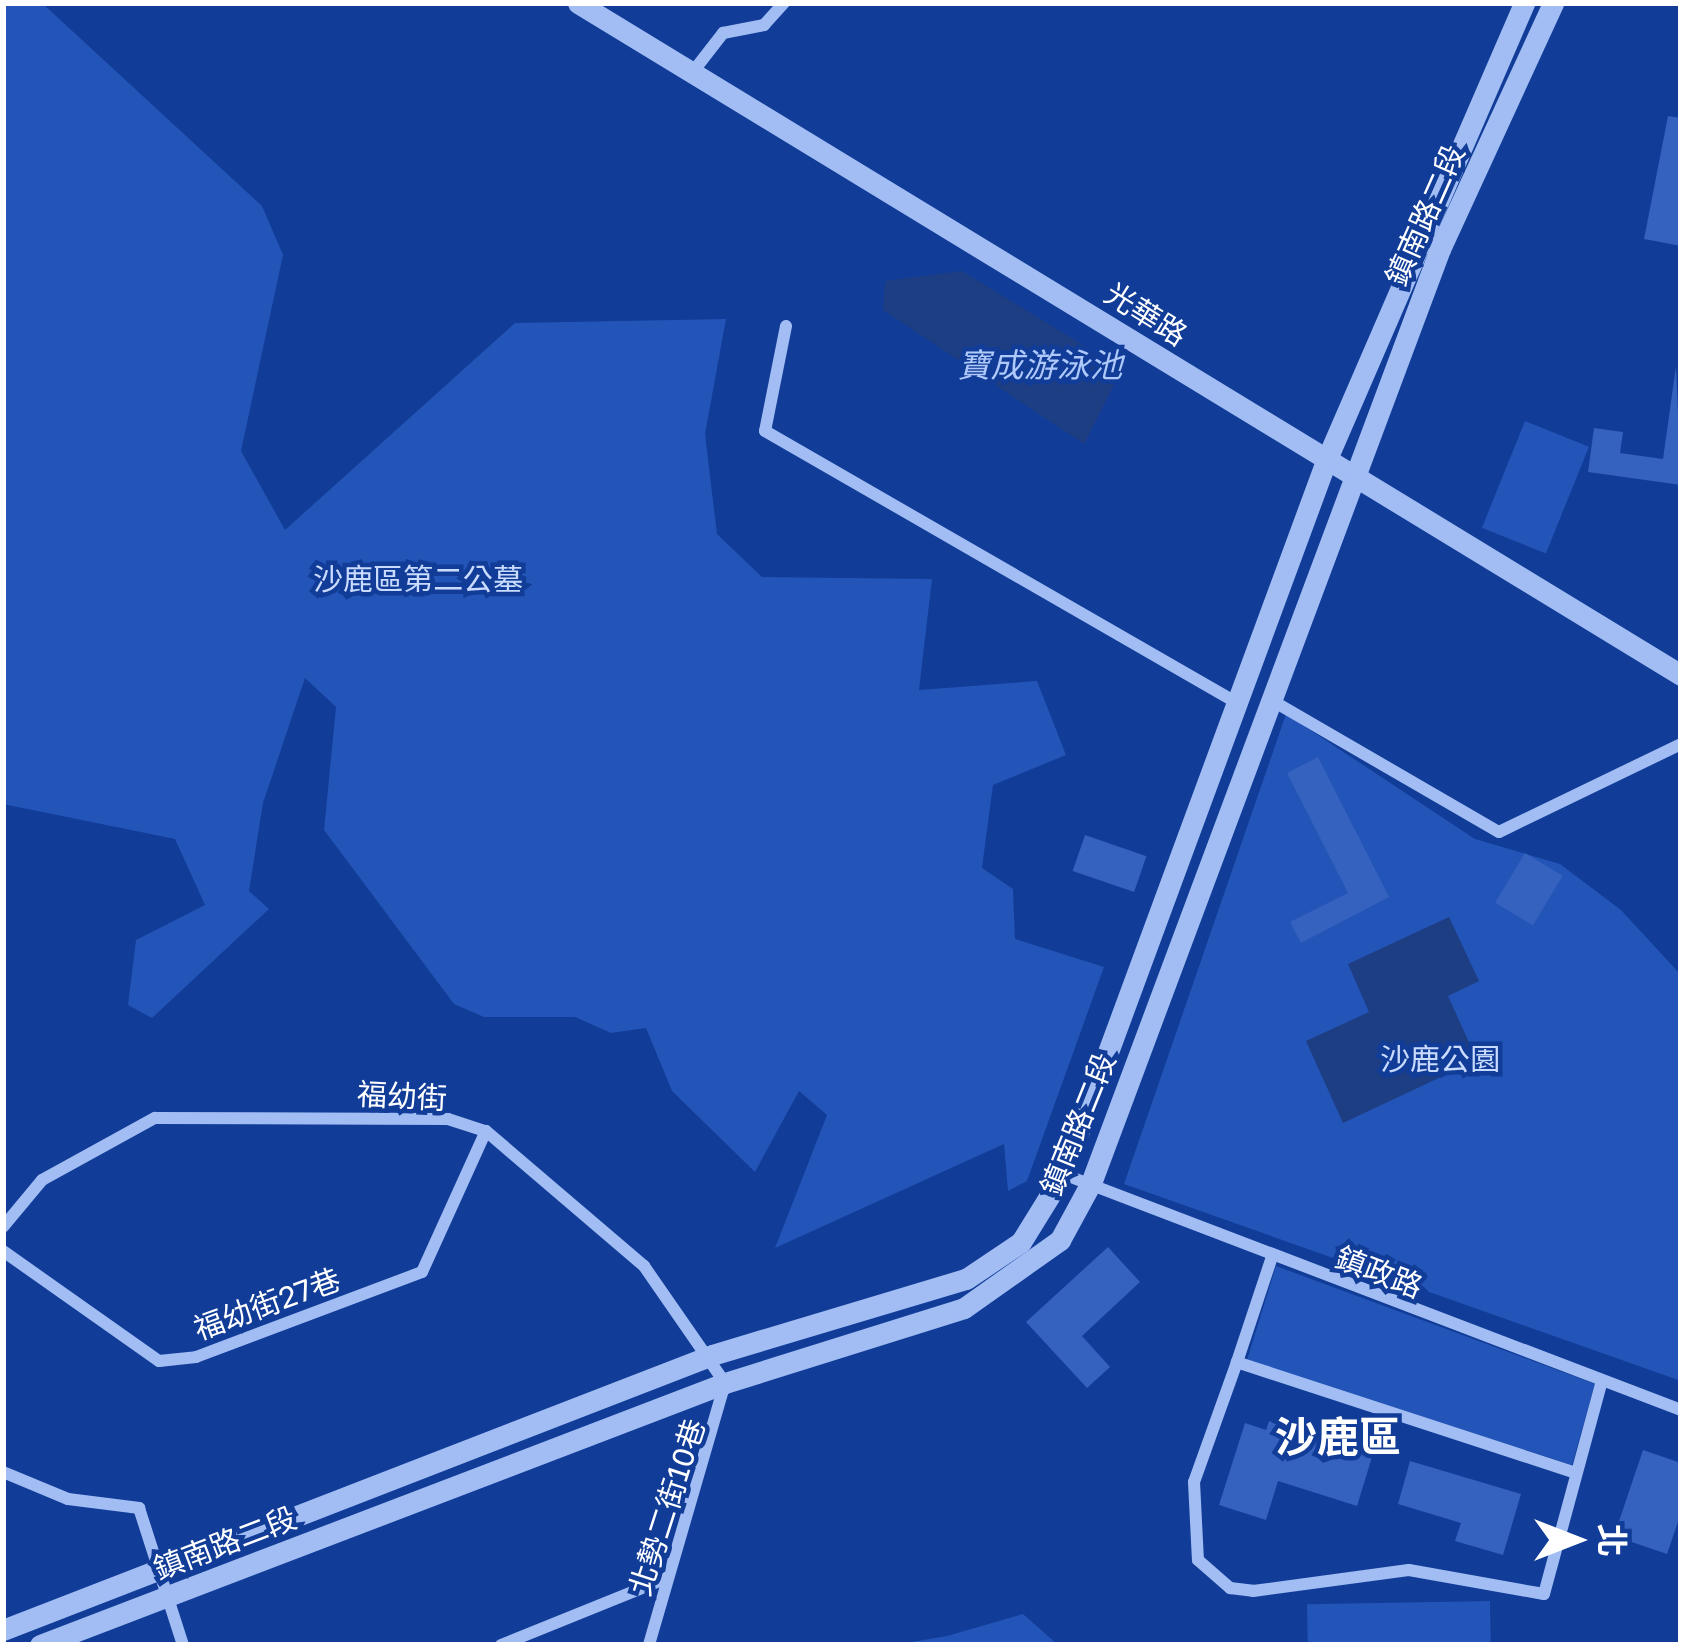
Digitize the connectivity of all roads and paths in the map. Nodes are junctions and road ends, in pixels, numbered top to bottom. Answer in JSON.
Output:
{"nodes":[{"id":1,"x":578,"y":3,"type":"edge"},
{"id":2,"x":784,"y":3,"type":"edge"},
{"id":3,"x":1524,"y":3,"type":"edge"},
{"id":4,"x":1552,"y":3,"type":"edge"},
{"id":5,"x":692,"y":74,"type":"junction"},
{"id":6,"x":786,"y":326,"type":"dead end"},
{"id":7,"x":1326,"y":461,"type":"junction"},
{"id":8,"x":1351,"y":477,"type":"junction"},
{"id":9,"x":1681,"y":675,"type":"edge"},
{"id":10,"x":1271,"y":700,"type":"junction"},
{"id":11,"x":1240,"y":704,"type":"junction"},
{"id":12,"x":1681,"y":744,"type":"edge"},
{"id":13,"x":486,"y":1131,"type":"junction"},
{"id":14,"x":1063,"y":1174,"type":"junction"},
{"id":15,"x":1091,"y":1183,"type":"junction"},
{"id":16,"x":3,"y":1227,"type":"edge"},
{"id":17,"x":3,"y":1251,"type":"edge"},
{"id":18,"x":1273,"y":1257,"type":"junction"},
{"id":19,"x":712,"y":1355,"type":"junction"},
{"id":20,"x":1237,"y":1362,"type":"junction"},
{"id":21,"x":1602,"y":1381,"type":"junction"},
{"id":22,"x":725,"y":1383,"type":"junction"},
{"id":23,"x":1681,"y":1410,"type":"edge"},
{"id":24,"x":3,"y":1472,"type":"edge"},
{"id":25,"x":1576,"y":1473,"type":"junction"},
{"id":26,"x":159,"y":1574,"type":"junction"},
{"id":27,"x":667,"y":1578,"type":"junction"},
{"id":28,"x":167,"y":1598,"type":"junction"},
{"id":29,"x":3,"y":1630,"type":"edge"},
{"id":30,"x":40,"y":1645,"type":"edge"},
{"id":31,"x":184,"y":1645,"type":"edge"},
{"id":32,"x":501,"y":1645,"type":"edge"},
{"id":33,"x":649,"y":1645,"type":"edge"}],
"edges":[{"from":1,"to":5,"type":"street","name":"光華路"},
{"from":2,"to":5,"type":"street"},
{"from":3,"to":7,"type":"street","name":"鎮南路二段"},
{"from":4,"to":8,"type":"street","name":"鎮南路二段"},
{"from":5,"to":7,"type":"street","name":"光華路"},
{"from":6,"to":11,"type":"street"},
{"from":7,"to":8,"type":"street","name":"光華路"},
{"from":7,"to":11,"type":"street","name":"鎮南路二段"},
{"from":8,"to":9,"type":"street","name":"光華路"},
{"from":8,"to":10,"type":"street","name":"鎮南路二段"},
{"from":10,"to":12,"type":"street"},
{"from":10,"to":15,"type":"street","name":"鎮南路二段"},
{"from":11,"to":14,"type":"street","name":"鎮南路二段"},
{"from":13,"to":16,"type":"street","name":"福幼街"},
{"from":13,"to":17,"type":"street","name":"福幼街27巷"},
{"from":13,"to":19,"type":"street","name":"福幼街"},
{"from":14,"to":15,"type":"street","name":"鎮政路"},
{"from":14,"to":19,"type":"street","name":"鎮南路二段"},
{"from":15,"to":18,"type":"street","name":"鎮政路"},
{"from":15,"to":22,"type":"street","name":"鎮南路二段"},
{"from":18,"to":20,"type":"street"},
{"from":18,"to":21,"type":"street","name":"鎮政路"},
{"from":19,"to":22,"type":"street","name":"福幼街"},
{"from":19,"to":26,"type":"street","name":"鎮南路二段"},
{"from":20,"to":25,"type":"street"},
{"from":20,"to":25,"type":"street"},
{"from":21,"to":23,"type":"street","name":"鎮政路"},
{"from":21,"to":25,"type":"street"},
{"from":22,"to":27,"type":"street","name":"北勢二街10巷"},
{"from":22,"to":28,"type":"street","name":"鎮南路二段"},
{"from":24,"to":26,"type":"street"},
{"from":26,"to":28,"type":"street"},
{"from":26,"to":29,"type":"street","name":"鎮南路二段"},
{"from":27,"to":32,"type":"street"},
{"from":27,"to":33,"type":"street","name":"北勢二街10巷"},
{"from":28,"to":30,"type":"street","name":"鎮南路二段"},
{"from":28,"to":31,"type":"street"}]}
